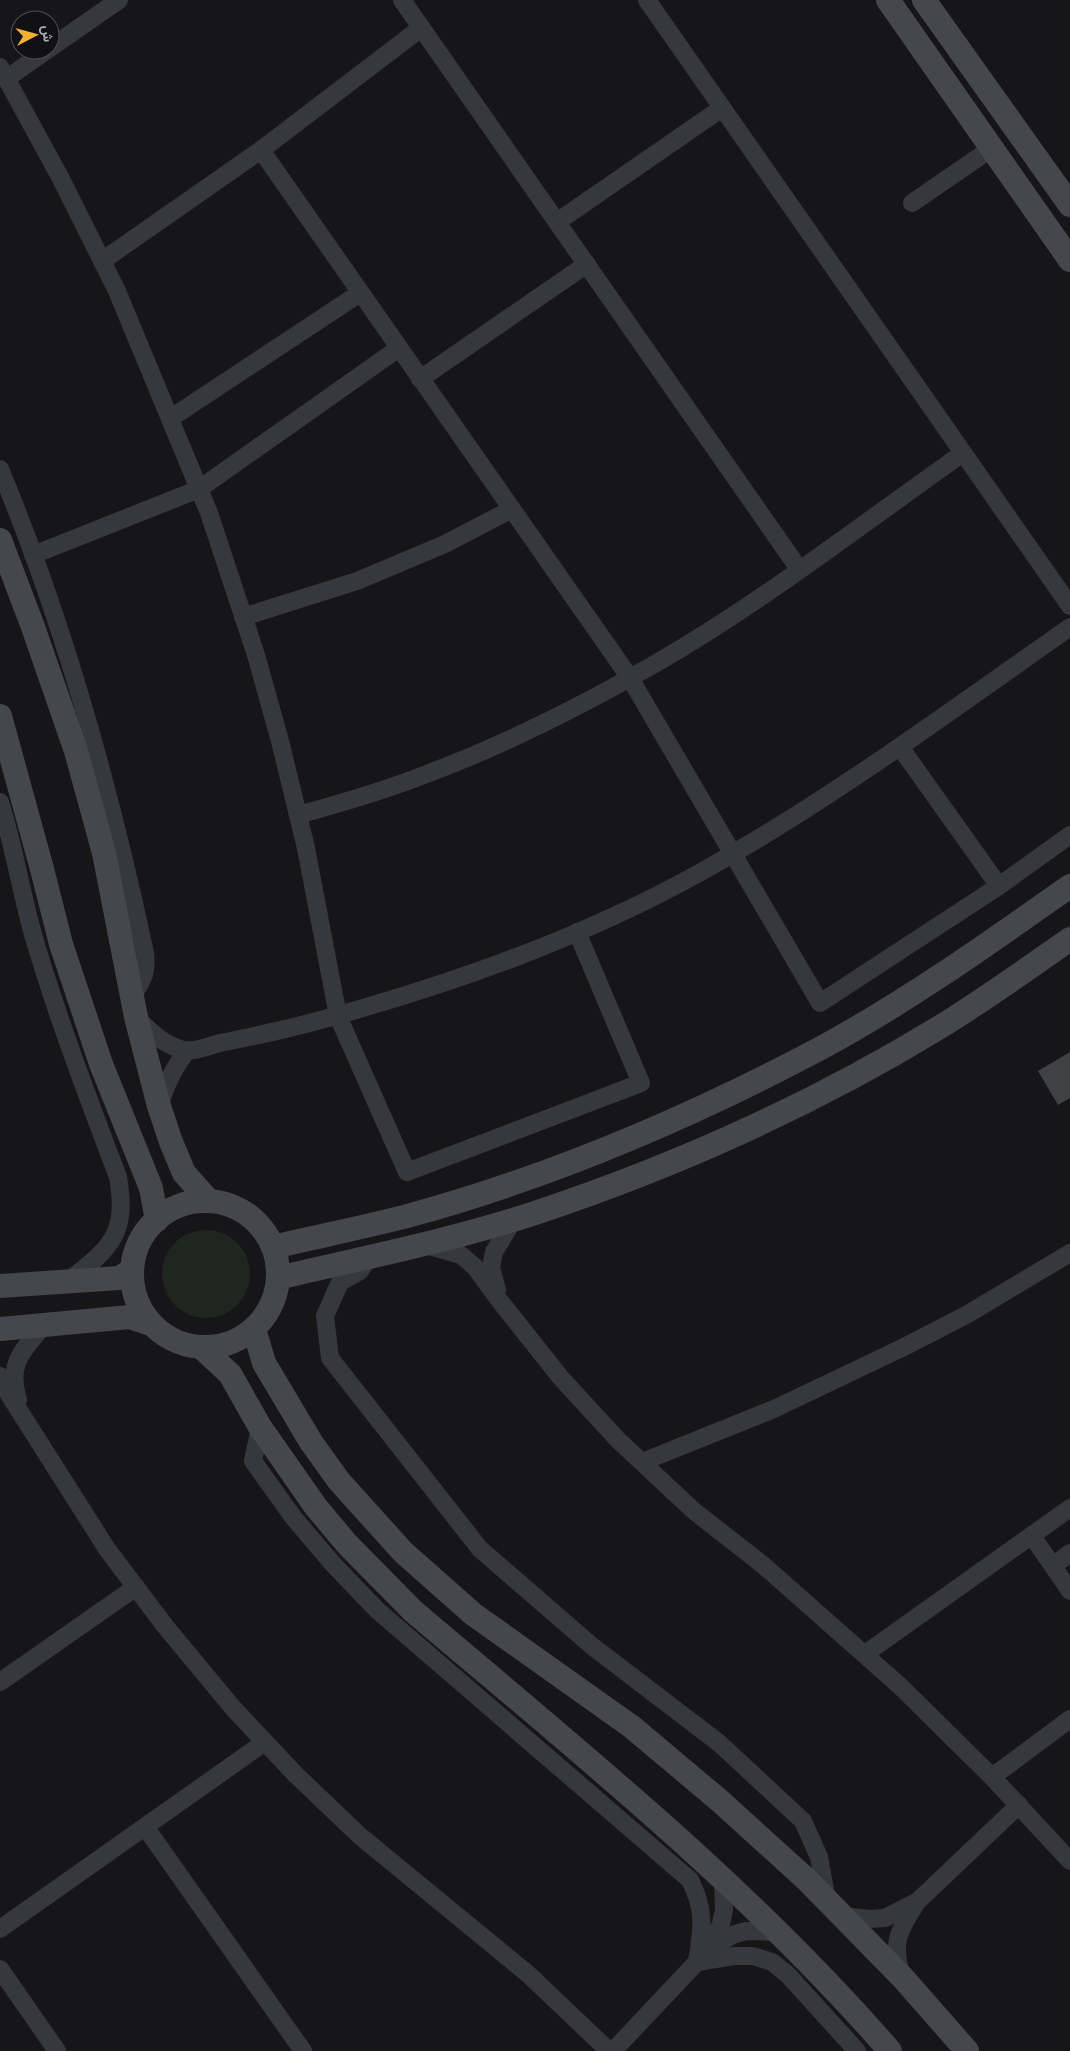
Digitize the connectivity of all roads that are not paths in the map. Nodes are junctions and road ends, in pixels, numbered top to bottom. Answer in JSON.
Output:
{"nodes":[{"id":1,"x":119,"y":0,"type":"edge"},
{"id":2,"x":402,"y":0,"type":"edge"},
{"id":3,"x":647,"y":0,"type":"edge"},
{"id":4,"x":888,"y":0,"type":"edge"},
{"id":5,"x":924,"y":0,"type":"edge"},
{"id":6,"x":421,"y":28,"type":"junction"},
{"id":7,"x":60,"y":41,"type":"edge"},
{"id":8,"x":28,"y":60,"type":"edge"},
{"id":9,"x":3,"y":73,"type":"edge"},
{"id":10,"x":722,"y":108,"type":"junction"},
{"id":11,"x":992,"y":148,"type":"junction"},
{"id":12,"x":261,"y":150,"type":"junction"},
{"id":13,"x":912,"y":203,"type":"dead end"},
{"id":14,"x":1070,"y":205,"type":"edge"},
{"id":15,"x":558,"y":222,"type":"junction"},
{"id":16,"x":1070,"y":260,"type":"edge"},
{"id":17,"x":102,"y":261,"type":"junction"},
{"id":18,"x":587,"y":264,"type":"junction"},
{"id":19,"x":360,"y":292,"type":"junction"},
{"id":20,"x":399,"y":348,"type":"junction"},
{"id":21,"x":420,"y":379,"type":"junction"},
{"id":22,"x":171,"y":418,"type":"junction"},
{"id":23,"x":963,"y":453,"type":"junction"},
{"id":24,"x":0,"y":469,"type":"edge"},
{"id":25,"x":199,"y":489,"type":"junction"},
{"id":26,"x":512,"y":509,"type":"junction"},
{"id":27,"x":0,"y":540,"type":"edge"},
{"id":28,"x":34,"y":555,"type":"junction"},
{"id":29,"x":799,"y":569,"type":"junction"},
{"id":30,"x":1070,"y":606,"type":"edge"},
{"id":31,"x":243,"y":617,"type":"junction"},
{"id":32,"x":1070,"y":627,"type":"edge"},
{"id":33,"x":630,"y":678,"type":"junction"},
{"id":34,"x":0,"y":716,"type":"edge"},
{"id":35,"x":900,"y":747,"type":"junction"},
{"id":36,"x":0,"y":802,"type":"edge"},
{"id":37,"x":298,"y":815,"type":"junction"},
{"id":38,"x":1070,"y":834,"type":"edge"},
{"id":39,"x":733,"y":854,"type":"junction"},
{"id":40,"x":999,"y":886,"type":"junction"},
{"id":41,"x":1070,"y":886,"type":"edge"},
{"id":42,"x":577,"y":932,"type":"junction"},
{"id":43,"x":1070,"y":939,"type":"edge"},
{"id":44,"x":135,"y":1006,"type":"junction"},
{"id":45,"x":338,"y":1016,"type":"junction"},
{"id":46,"x":187,"y":1051,"type":"junction"},
{"id":47,"x":159,"y":1106,"type":"junction"},
{"id":48,"x":209,"y":1201,"type":"junction"},
{"id":49,"x":514,"y":1219,"type":"junction"},
{"id":50,"x":157,"y":1220,"type":"junction"},
{"id":51,"x":420,"y":1244,"type":"junction"},
{"id":52,"x":273,"y":1247,"type":"junction"},
{"id":53,"x":1070,"y":1253,"type":"edge"},
{"id":54,"x":369,"y":1257,"type":"junction"},
{"id":55,"x":132,"y":1270,"type":"junction"},
{"id":56,"x":278,"y":1278,"type":"junction"},
{"id":57,"x":66,"y":1282,"type":"junction"},
{"id":58,"x":0,"y":1286,"type":"edge"},
{"id":59,"x":499,"y":1300,"type":"junction"},
{"id":60,"x":151,"y":1324,"type":"junction"},
{"id":61,"x":44,"y":1325,"type":"junction"},
{"id":62,"x":0,"y":1329,"type":"edge"},
{"id":63,"x":254,"y":1329,"type":"junction"},
{"id":64,"x":202,"y":1348,"type":"junction"},
{"id":65,"x":17,"y":1358,"type":"junction"},
{"id":66,"x":0,"y":1371,"type":"edge"},
{"id":67,"x":0,"y":1376,"type":"edge"},
{"id":68,"x":22,"y":1415,"type":"junction"},
{"id":69,"x":260,"y":1427,"type":"junction"},
{"id":70,"x":642,"y":1462,"type":"junction"},
{"id":71,"x":1070,"y":1508,"type":"edge"},
{"id":72,"x":1032,"y":1536,"type":"junction"},
{"id":73,"x":1070,"y":1553,"type":"edge"},
{"id":74,"x":1053,"y":1566,"type":"junction"},
{"id":75,"x":136,"y":1587,"type":"junction"},
{"id":76,"x":1070,"y":1591,"type":"edge"},
{"id":77,"x":865,"y":1654,"type":"junction"},
{"id":78,"x":0,"y":1682,"type":"edge"},
{"id":79,"x":1070,"y":1719,"type":"edge"},
{"id":80,"x":265,"y":1742,"type":"junction"},
{"id":81,"x":992,"y":1777,"type":"junction"},
{"id":82,"x":1019,"y":1805,"type":"junction"},
{"id":83,"x":146,"y":1828,"type":"junction"},
{"id":84,"x":1070,"y":1861,"type":"edge"},
{"id":85,"x":724,"y":1880,"type":"junction"},
{"id":86,"x":918,"y":1901,"type":"junction"},
{"id":87,"x":835,"y":1909,"type":"junction"},
{"id":88,"x":0,"y":1929,"type":"edge"},
{"id":89,"x":778,"y":1932,"type":"junction"},
{"id":90,"x":701,"y":1958,"type":"junction"},
{"id":91,"x":0,"y":1969,"type":"edge"},
{"id":92,"x":903,"y":1978,"type":"junction"},
{"id":93,"x":57,"y":2051,"type":"edge"},
{"id":94,"x":303,"y":2051,"type":"edge"},
{"id":95,"x":611,"y":2051,"type":"edge"},
{"id":96,"x":857,"y":2051,"type":"edge"},
{"id":97,"x":890,"y":2051,"type":"edge"},
{"id":98,"x":967,"y":2051,"type":"edge"}],
"edges":[{"from":1,"to":7,"type":"street"},
{"from":2,"to":6,"type":"street"},
{"from":3,"to":10,"type":"street"},
{"from":4,"to":11,"type":"main road"},
{"from":5,"to":14,"type":"main road"},
{"from":6,"to":12,"type":"street"},
{"from":6,"to":15,"type":"street"},
{"from":8,"to":9,"type":"street"},
{"from":9,"to":17,"type":"street"},
{"from":10,"to":15,"type":"street"},
{"from":10,"to":23,"type":"street"},
{"from":11,"to":13,"type":"street"},
{"from":11,"to":16,"type":"main road"},
{"from":12,"to":17,"type":"street"},
{"from":12,"to":19,"type":"street"},
{"from":15,"to":18,"type":"street"},
{"from":17,"to":22,"type":"street"},
{"from":18,"to":21,"type":"street"},
{"from":18,"to":29,"type":"street"},
{"from":19,"to":20,"type":"street"},
{"from":19,"to":22,"type":"street"},
{"from":20,"to":21,"type":"street"},
{"from":20,"to":25,"type":"street"},
{"from":21,"to":26,"type":"street"},
{"from":22,"to":25,"type":"street"},
{"from":23,"to":29,"type":"street"},
{"from":23,"to":30,"type":"street"},
{"from":24,"to":28,"type":"street"},
{"from":25,"to":28,"type":"street"},
{"from":25,"to":31,"type":"street"},
{"from":26,"to":31,"type":"street"},
{"from":26,"to":33,"type":"street"},
{"from":27,"to":44,"type":"main road"},
{"from":28,"to":44,"type":"street"},
{"from":29,"to":33,"type":"street"},
{"from":31,"to":37,"type":"street"},
{"from":32,"to":35,"type":"street"},
{"from":33,"to":37,"type":"street"},
{"from":33,"to":39,"type":"street"},
{"from":34,"to":50,"type":"main road"},
{"from":35,"to":39,"type":"street"},
{"from":35,"to":40,"type":"street"},
{"from":36,"to":57,"type":"street"},
{"from":37,"to":45,"type":"street"},
{"from":38,"to":40,"type":"street"},
{"from":39,"to":40,"type":"street"},
{"from":39,"to":42,"type":"street"},
{"from":41,"to":52,"type":"main road"},
{"from":42,"to":45,"type":"street"},
{"from":42,"to":45,"type":"street"},
{"from":43,"to":49,"type":"main road"},
{"from":44,"to":46,"type":"street"},
{"from":44,"to":47,"type":"main road"},
{"from":45,"to":46,"type":"street"},
{"from":46,"to":47,"type":"street"},
{"from":47,"to":48,"type":"main road"},
{"from":48,"to":50,"type":"main road"},
{"from":48,"to":52,"type":"main road"},
{"from":49,"to":51,"type":"main road"},
{"from":49,"to":59,"type":"street"},
{"from":50,"to":55,"type":"main road"},
{"from":51,"to":54,"type":"main road"},
{"from":51,"to":59,"type":"street"},
{"from":52,"to":56,"type":"main road"},
{"from":53,"to":70,"type":"street"},
{"from":54,"to":56,"type":"main road"},
{"from":54,"to":87,"type":"street"},
{"from":55,"to":57,"type":"main road"},
{"from":55,"to":60,"type":"main road"},
{"from":56,"to":63,"type":"main road"},
{"from":57,"to":58,"type":"main road"},
{"from":59,"to":70,"type":"street"},
{"from":60,"to":61,"type":"main road"},
{"from":60,"to":64,"type":"main road"},
{"from":61,"to":62,"type":"main road"},
{"from":61,"to":65,"type":"street"},
{"from":63,"to":64,"type":"main road"},
{"from":63,"to":87,"type":"main road"},
{"from":64,"to":69,"type":"main road"},
{"from":65,"to":66,"type":"street"},
{"from":65,"to":68,"type":"street"},
{"from":67,"to":68,"type":"street"},
{"from":68,"to":75,"type":"street"},
{"from":69,"to":85,"type":"main road"},
{"from":69,"to":90,"type":"street"},
{"from":70,"to":77,"type":"street"},
{"from":71,"to":72,"type":"street"},
{"from":72,"to":74,"type":"street"},
{"from":72,"to":77,"type":"street"},
{"from":73,"to":74,"type":"street"},
{"from":74,"to":76,"type":"street"},
{"from":75,"to":78,"type":"street"},
{"from":75,"to":80,"type":"street"},
{"from":77,"to":81,"type":"street"},
{"from":79,"to":81,"type":"street"},
{"from":80,"to":83,"type":"street"},
{"from":80,"to":95,"type":"street"},
{"from":81,"to":82,"type":"street"},
{"from":82,"to":84,"type":"street"},
{"from":82,"to":86,"type":"street"},
{"from":83,"to":88,"type":"street"},
{"from":83,"to":94,"type":"street"},
{"from":85,"to":89,"type":"main road"},
{"from":85,"to":90,"type":"street"},
{"from":86,"to":87,"type":"street"},
{"from":86,"to":92,"type":"street"},
{"from":87,"to":92,"type":"main road"},
{"from":89,"to":90,"type":"street"},
{"from":89,"to":97,"type":"main road"},
{"from":90,"to":95,"type":"street"},
{"from":90,"to":96,"type":"street"},
{"from":91,"to":93,"type":"street"},
{"from":92,"to":98,"type":"main road"}]}
